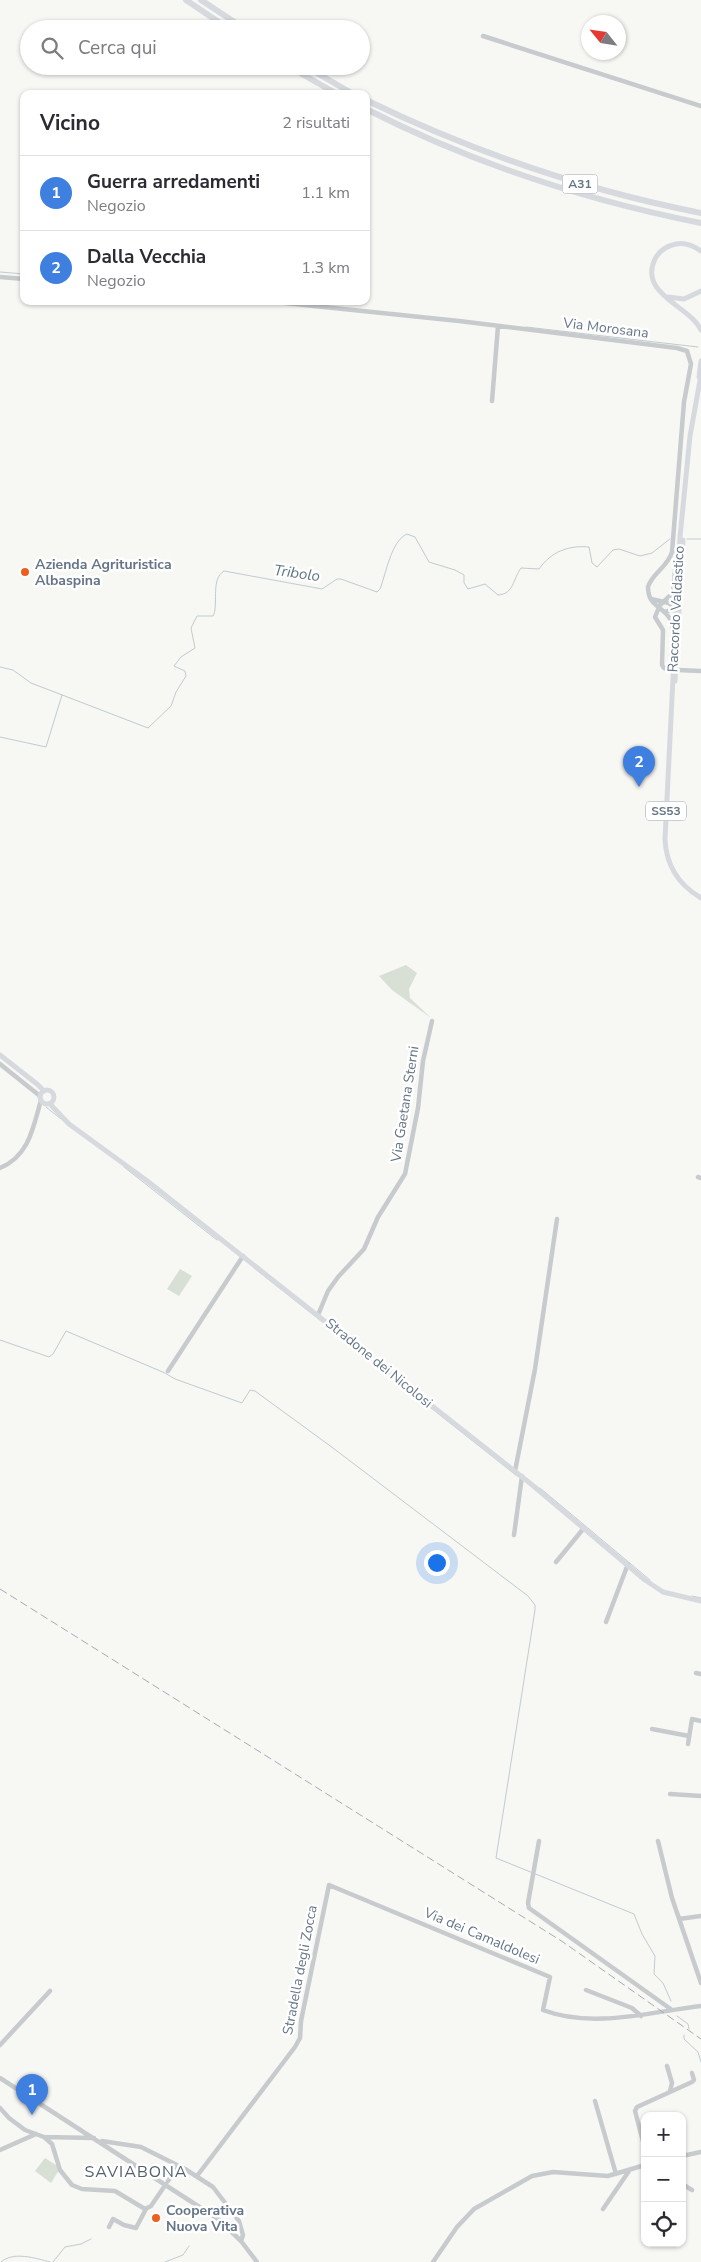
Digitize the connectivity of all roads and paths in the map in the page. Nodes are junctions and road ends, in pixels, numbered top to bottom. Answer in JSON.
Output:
{"nodes":[{"id":1,"x":186,"y":0,"type":"edge"},
{"id":2,"x":201,"y":0,"type":"edge"},
{"id":3,"x":216,"y":20,"type":"edge"},
{"id":4,"x":231,"y":20,"type":"edge"},
{"id":5,"x":482,"y":36,"type":"dead end"},
{"id":6,"x":304,"y":75,"type":"edge"},
{"id":7,"x":320,"y":75,"type":"edge"},
{"id":8,"x":330,"y":90,"type":"edge"},
{"id":9,"x":346,"y":90,"type":"edge"},
{"id":10,"x":370,"y":102,"type":"edge"},
{"id":11,"x":701,"y":106,"type":"edge"},
{"id":12,"x":370,"y":111,"type":"edge"},
{"id":13,"x":701,"y":213,"type":"edge"},
{"id":14,"x":701,"y":225,"type":"edge"},
{"id":15,"x":701,"y":251,"type":"edge"},
{"id":16,"x":0,"y":277,"type":"edge"},
{"id":17,"x":20,"y":279,"type":"edge"},
{"id":18,"x":701,"y":291,"type":"edge"},
{"id":19,"x":663,"y":295,"type":"junction"},
{"id":20,"x":303,"y":305,"type":"edge"},
{"id":21,"x":498,"y":326,"type":"junction"},
{"id":22,"x":701,"y":330,"type":"edge"},
{"id":23,"x":701,"y":361,"type":"edge"},
{"id":24,"x":701,"y":375,"type":"edge"},
{"id":25,"x":699,"y":390,"type":"edge"},
{"id":26,"x":492,"y":401,"type":"dead end"},
{"id":27,"x":683,"y":507,"type":"junction"},
{"id":28,"x":680,"y":538,"type":"junction"},
{"id":29,"x":682,"y":561,"type":"junction"},
{"id":30,"x":650,"y":598,"type":"junction"},
{"id":31,"x":665,"y":602,"type":"junction"},
{"id":32,"x":676,"y":607,"type":"junction"},
{"id":33,"x":658,"y":609,"type":"junction"},
{"id":34,"x":664,"y":612,"type":"junction"},
{"id":35,"x":674,"y":663,"type":"junction"},
{"id":36,"x":669,"y":670,"type":"dead end"},
{"id":37,"x":678,"y":670,"type":"dead end"},
{"id":38,"x":701,"y":671,"type":"edge"},
{"id":39,"x":701,"y":898,"type":"edge"},
{"id":40,"x":432,"y":1020,"type":"dead end"},
{"id":41,"x":0,"y":1055,"type":"edge"},
{"id":42,"x":0,"y":1064,"type":"edge"},
{"id":43,"x":44,"y":1091,"type":"junction"},
{"id":44,"x":41,"y":1098,"type":"junction"},
{"id":45,"x":50,"y":1104,"type":"junction"},
{"id":46,"x":0,"y":1168,"type":"edge"},
{"id":47,"x":557,"y":1219,"type":"dead end"},
{"id":48,"x":242,"y":1256,"type":"junction"},
{"id":49,"x":318,"y":1315,"type":"junction"},
{"id":50,"x":168,"y":1371,"type":"dead end"},
{"id":51,"x":515,"y":1471,"type":"junction"},
{"id":52,"x":522,"y":1476,"type":"junction"},
{"id":53,"x":584,"y":1528,"type":"junction"},
{"id":54,"x":514,"y":1535,"type":"dead end"},
{"id":55,"x":556,"y":1562,"type":"dead end"},
{"id":56,"x":628,"y":1564,"type":"junction"},
{"id":57,"x":701,"y":1601,"type":"edge"},
{"id":58,"x":606,"y":1622,"type":"dead end"},
{"id":59,"x":701,"y":1721,"type":"edge"},
{"id":60,"x":652,"y":1729,"type":"dead end"},
{"id":61,"x":689,"y":1736,"type":"junction"},
{"id":62,"x":688,"y":1744,"type":"dead end"},
{"id":63,"x":670,"y":1794,"type":"dead end"},
{"id":64,"x":701,"y":1796,"type":"edge"},
{"id":65,"x":540,"y":1841,"type":"dead end"},
{"id":66,"x":658,"y":1841,"type":"dead end"},
{"id":67,"x":329,"y":1884,"type":"joint"},
{"id":68,"x":701,"y":1916,"type":"edge"},
{"id":69,"x":679,"y":1919,"type":"junction"},
{"id":70,"x":701,"y":1983,"type":"edge"},
{"id":71,"x":586,"y":1990,"type":"dead end"},
{"id":72,"x":50,"y":1991,"type":"dead end"},
{"id":73,"x":701,"y":2006,"type":"edge"},
{"id":74,"x":672,"y":2010,"type":"junction"},
{"id":75,"x":641,"y":2016,"type":"junction"},
{"id":76,"x":0,"y":2045,"type":"edge"},
{"id":77,"x":667,"y":2066,"type":"dead end"},
{"id":78,"x":692,"y":2073,"type":"dead end"},
{"id":79,"x":0,"y":2078,"type":"edge"},
{"id":80,"x":670,"y":2091,"type":"junction"},
{"id":81,"x":595,"y":2101,"type":"dead end"},
{"id":82,"x":0,"y":2108,"type":"edge"},
{"id":83,"x":36,"y":2134,"type":"junction"},
{"id":84,"x":641,"y":2134,"type":"edge"},
{"id":85,"x":44,"y":2137,"type":"junction"},
{"id":86,"x":96,"y":2139,"type":"junction"},
{"id":87,"x":0,"y":2150,"type":"edge"},
{"id":88,"x":701,"y":2152,"type":"edge"},
{"id":89,"x":686,"y":2155,"type":"edge"},
{"id":90,"x":179,"y":2166,"type":"junction"},
{"id":91,"x":641,"y":2167,"type":"edge"},
{"id":92,"x":629,"y":2170,"type":"junction"},
{"id":93,"x":616,"y":2174,"type":"junction"},
{"id":94,"x":197,"y":2176,"type":"junction"},
{"id":95,"x":167,"y":2182,"type":"junction"},
{"id":96,"x":686,"y":2186,"type":"edge"},
{"id":97,"x":692,"y":2190,"type":"dead end"},
{"id":98,"x":146,"y":2209,"type":"junction"},
{"id":99,"x":604,"y":2209,"type":"dead end"},
{"id":100,"x":109,"y":2227,"type":"dead end"},
{"id":101,"x":241,"y":2240,"type":"junction"},
{"id":102,"x":257,"y":2262,"type":"edge"},
{"id":103,"x":434,"y":2262,"type":"edge"}],
"edges":[{"from":1,"to":3,"type":"highway"},
{"from":2,"to":4,"type":"highway"},
{"from":5,"to":11,"type":"street"},
{"from":6,"to":8,"type":"highway"},
{"from":7,"to":9,"type":"highway"},
{"from":10,"to":13,"type":"highway","number":"A31"},
{"from":12,"to":14,"type":"highway","number":"A31"},
{"from":15,"to":19,"type":"main road"},
{"from":16,"to":17,"type":"street"},
{"from":18,"to":19,"type":"main road"},
{"from":19,"to":22,"type":"main road"},
{"from":20,"to":21,"type":"street","name":"Via Morosana"},
{"from":21,"to":26,"type":"street"},
{"from":21,"to":30,"type":"street","name":"Via Morosana"},
{"from":23,"to":25,"type":"main road"},
{"from":24,"to":25,"type":"main road"},
{"from":25,"to":27,"type":"main road","name":"Raccordo Valdastico"},
{"from":27,"to":28,"type":"main road","name":"Raccordo Valdastico"},
{"from":27,"to":29,"type":"main road","name":"Raccordo Valdastico"},
{"from":28,"to":31,"type":"street"},
{"from":28,"to":32,"type":"main road","name":"Raccordo Valdastico"},
{"from":29,"to":32,"type":"street"},
{"from":29,"to":35,"type":"main road","name":"Raccordo Valdastico"},
{"from":30,"to":31,"type":"street"},
{"from":30,"to":33,"type":"street"},
{"from":31,"to":32,"type":"street"},
{"from":31,"to":33,"type":"street"},
{"from":32,"to":34,"type":"street"},
{"from":32,"to":35,"type":"main road","name":"Raccordo Valdastico"},
{"from":33,"to":34,"type":"street"},
{"from":33,"to":36,"type":"street"},
{"from":34,"to":35,"type":"street"},
{"from":35,"to":39,"type":"main road","name":"Raccordo Valdastico","number":"SS53"},
{"from":37,"to":38,"type":"street"},
{"from":40,"to":49,"type":"street","name":"Via Gaetana Sterni"},
{"from":41,"to":43,"type":"main road","name":"Stradone dei Nicolosi"},
{"from":42,"to":44,"type":"street","name":"Stradone dei Nicolosi"},
{"from":43,"to":44,"type":"main road"},
{"from":43,"to":45,"type":"main road","name":"Stradone dei Nicolosi"},
{"from":44,"to":45,"type":"main road","name":"Stradone dei Nicolosi"},
{"from":44,"to":46,"type":"street"},
{"from":45,"to":48,"type":"main road","name":"Stradone dei Nicolosi"},
{"from":47,"to":51,"type":"street"},
{"from":48,"to":49,"type":"main road","name":"Stradone dei Nicolosi"},
{"from":48,"to":50,"type":"street"},
{"from":49,"to":51,"type":"main road","name":"Stradone dei Nicolosi"},
{"from":51,"to":52,"type":"main road","name":"Stradone dei Nicolosi"},
{"from":52,"to":53,"type":"main road","name":"Stradone dei Nicolosi"},
{"from":52,"to":54,"type":"street"},
{"from":53,"to":55,"type":"street"},
{"from":53,"to":56,"type":"main road","name":"Stradone dei Nicolosi"},
{"from":56,"to":57,"type":"main road","name":"Stradone dei Nicolosi"},
{"from":56,"to":58,"type":"street"},
{"from":59,"to":61,"type":"street"},
{"from":60,"to":61,"type":"street"},
{"from":61,"to":62,"type":"street"},
{"from":63,"to":64,"type":"street"},
{"from":65,"to":74,"type":"street"},
{"from":66,"to":69,"type":"street"},
{"from":67,"to":75,"type":"street","name":"Via dei Camaldolesi"},
{"from":67,"to":94,"type":"street","name":"Stradella degli Zocca"},
{"from":68,"to":69,"type":"street"},
{"from":69,"to":70,"type":"street"},
{"from":71,"to":75,"type":"street"},
{"from":72,"to":76,"type":"street"},
{"from":73,"to":74,"type":"street","name":"Via dei Camaldolesi"},
{"from":74,"to":75,"type":"street","name":"Via dei Camaldolesi"},
{"from":77,"to":80,"type":"street"},
{"from":78,"to":80,"type":"street"},
{"from":79,"to":86,"type":"street"},
{"from":80,"to":84,"type":"street"},
{"from":81,"to":93,"type":"street"},
{"from":82,"to":83,"type":"street"},
{"from":83,"to":85,"type":"street"},
{"from":83,"to":87,"type":"street"},
{"from":85,"to":86,"type":"street"},
{"from":85,"to":98,"type":"street"},
{"from":86,"to":90,"type":"street"},
{"from":86,"to":95,"type":"street"},
{"from":88,"to":89,"type":"street"},
{"from":90,"to":94,"type":"street"},
{"from":90,"to":95,"type":"street"},
{"from":91,"to":92,"type":"street"},
{"from":92,"to":93,"type":"street"},
{"from":92,"to":99,"type":"street"},
{"from":93,"to":103,"type":"street"},
{"from":94,"to":101,"type":"street"},
{"from":95,"to":98,"type":"street"},
{"from":95,"to":101,"type":"street"},
{"from":96,"to":97,"type":"street"},
{"from":98,"to":100,"type":"street"},
{"from":101,"to":102,"type":"street"}]}
